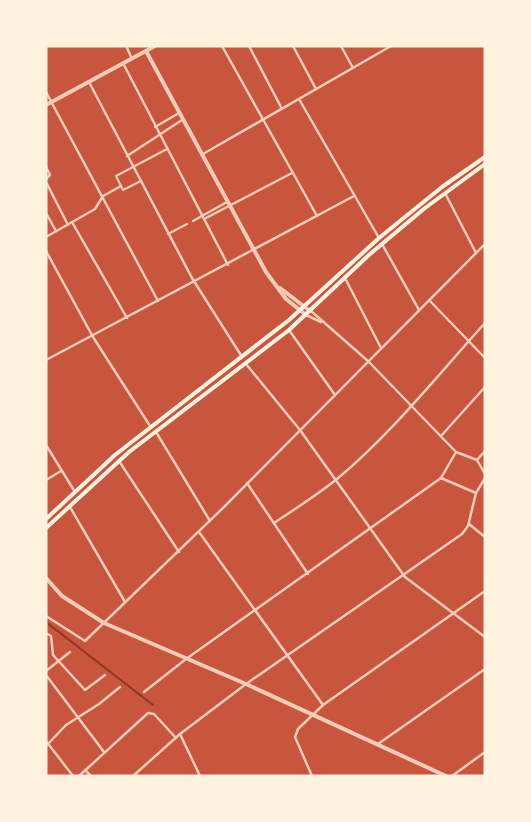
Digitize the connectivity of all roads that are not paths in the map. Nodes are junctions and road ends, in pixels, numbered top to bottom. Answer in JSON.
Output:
{"nodes":[{"id":1,"x":155,"y":46,"type":"edge"},
{"id":2,"x":222,"y":46,"type":"edge"},
{"id":3,"x":249,"y":46,"type":"edge"},
{"id":4,"x":293,"y":46,"type":"edge"},
{"id":5,"x":341,"y":46,"type":"edge"},
{"id":6,"x":382,"y":46,"type":"edge"},
{"id":7,"x":391,"y":46,"type":"edge"},
{"id":8,"x":127,"y":48,"type":"dead end"},
{"id":9,"x":384,"y":50,"type":"junction"},
{"id":10,"x":146,"y":51,"type":"junction"},
{"id":11,"x":132,"y":59,"type":"junction"},
{"id":12,"x":123,"y":63,"type":"junction"},
{"id":13,"x":353,"y":68,"type":"junction"},
{"id":14,"x":89,"y":82,"type":"junction"},
{"id":15,"x":316,"y":90,"type":"junction"},
{"id":16,"x":46,"y":92,"type":"edge"},
{"id":17,"x":299,"y":99,"type":"junction"},
{"id":18,"x":52,"y":102,"type":"junction"},
{"id":19,"x":46,"y":105,"type":"edge"},
{"id":20,"x":282,"y":109,"type":"junction"},
{"id":21,"x":178,"y":114,"type":"junction"},
{"id":22,"x":182,"y":120,"type":"junction"},
{"id":23,"x":262,"y":121,"type":"junction"},
{"id":24,"x":155,"y":127,"type":"junction"},
{"id":25,"x":158,"y":134,"type":"junction"},
{"id":26,"x":167,"y":149,"type":"junction"},
{"id":27,"x":201,"y":155,"type":"junction"},
{"id":28,"x":127,"y":156,"type":"junction"},
{"id":29,"x":485,"y":157,"type":"edge"},
{"id":30,"x":485,"y":164,"type":"edge"},
{"id":31,"x":46,"y":166,"type":"edge"},
{"id":32,"x":133,"y":167,"type":"junction"},
{"id":33,"x":292,"y":174,"type":"junction"},
{"id":34,"x":46,"y":181,"type":"edge"},
{"id":35,"x":141,"y":181,"type":"junction"},
{"id":36,"x":121,"y":186,"type":"junction"},
{"id":37,"x":445,"y":193,"type":"junction"},
{"id":38,"x":104,"y":196,"type":"junction"},
{"id":39,"x":354,"y":196,"type":"junction"},
{"id":40,"x":228,"y":203,"type":"junction"},
{"id":41,"x":46,"y":213,"type":"edge"},
{"id":42,"x":204,"y":214,"type":"junction"},
{"id":43,"x":316,"y":216,"type":"junction"},
{"id":44,"x":206,"y":218,"type":"junction"},
{"id":45,"x":193,"y":221,"type":"joint"},
{"id":46,"x":72,"y":222,"type":"junction"},
{"id":47,"x":68,"y":224,"type":"junction"},
{"id":48,"x":187,"y":224,"type":"joint"},
{"id":49,"x":56,"y":232,"type":"junction"},
{"id":50,"x":168,"y":234,"type":"junction"},
{"id":51,"x":46,"y":237,"type":"edge"},
{"id":52,"x":379,"y":238,"type":"junction"},
{"id":53,"x":382,"y":244,"type":"junction"},
{"id":54,"x":485,"y":244,"type":"edge"},
{"id":55,"x":254,"y":250,"type":"junction"},
{"id":56,"x":46,"y":251,"type":"edge"},
{"id":57,"x":476,"y":253,"type":"junction"},
{"id":58,"x":228,"y":265,"type":"junction"},
{"id":59,"x":344,"y":278,"type":"junction"},
{"id":60,"x":194,"y":282,"type":"junction"},
{"id":61,"x":278,"y":287,"type":"junction"},
{"id":62,"x":429,"y":300,"type":"junction"},
{"id":63,"x":158,"y":301,"type":"junction"},
{"id":64,"x":304,"y":307,"type":"junction"},
{"id":65,"x":419,"y":310,"type":"junction"},
{"id":66,"x":311,"y":311,"type":"junction"},
{"id":67,"x":300,"y":312,"type":"junction"},
{"id":68,"x":306,"y":315,"type":"junction"},
{"id":69,"x":127,"y":318,"type":"junction"},
{"id":70,"x":321,"y":322,"type":"junction"},
{"id":71,"x":485,"y":322,"type":"edge"},
{"id":72,"x":289,"y":330,"type":"junction"},
{"id":73,"x":93,"y":337,"type":"junction"},
{"id":74,"x":468,"y":342,"type":"junction"},
{"id":75,"x":381,"y":348,"type":"junction"},
{"id":76,"x":242,"y":357,"type":"junction"},
{"id":77,"x":485,"y":358,"type":"edge"},
{"id":78,"x":46,"y":360,"type":"edge"},
{"id":79,"x":368,"y":361,"type":"junction"},
{"id":80,"x":246,"y":363,"type":"junction"},
{"id":81,"x":485,"y":387,"type":"edge"},
{"id":82,"x":335,"y":395,"type":"junction"},
{"id":83,"x":412,"y":405,"type":"junction"},
{"id":84,"x":150,"y":426,"type":"junction"},
{"id":85,"x":156,"y":430,"type":"junction"},
{"id":86,"x":300,"y":430,"type":"junction"},
{"id":87,"x":441,"y":436,"type":"junction"},
{"id":88,"x":46,"y":445,"type":"edge"},
{"id":89,"x":485,"y":451,"type":"edge"},
{"id":90,"x":456,"y":452,"type":"junction"},
{"id":91,"x":476,"y":460,"type":"junction"},
{"id":92,"x":119,"y":461,"type":"junction"},
{"id":93,"x":61,"y":471,"type":"junction"},
{"id":94,"x":485,"y":474,"type":"edge"},
{"id":95,"x":441,"y":478,"type":"junction"},
{"id":96,"x":485,"y":478,"type":"edge"},
{"id":97,"x":46,"y":480,"type":"edge"},
{"id":98,"x":336,"y":480,"type":"junction"},
{"id":99,"x":247,"y":483,"type":"junction"},
{"id":100,"x":75,"y":492,"type":"junction"},
{"id":101,"x":476,"y":493,"type":"junction"},
{"id":102,"x":69,"y":505,"type":"junction"},
{"id":103,"x":46,"y":518,"type":"edge"},
{"id":104,"x":210,"y":522,"type":"junction"},
{"id":105,"x":274,"y":523,"type":"junction"},
{"id":106,"x":469,"y":524,"type":"junction"},
{"id":107,"x":46,"y":528,"type":"edge"},
{"id":108,"x":371,"y":530,"type":"junction"},
{"id":109,"x":199,"y":532,"type":"junction"},
{"id":110,"x":485,"y":537,"type":"edge"},
{"id":111,"x":178,"y":552,"type":"junction"},
{"id":112,"x":403,"y":573,"type":"junction"},
{"id":113,"x":308,"y":574,"type":"junction"},
{"id":114,"x":46,"y":578,"type":"edge"},
{"id":115,"x":485,"y":591,"type":"edge"},
{"id":116,"x":125,"y":602,"type":"junction"},
{"id":117,"x":255,"y":610,"type":"junction"},
{"id":118,"x":453,"y":614,"type":"junction"},
{"id":119,"x":46,"y":616,"type":"edge"},
{"id":120,"x":104,"y":623,"type":"junction"},
{"id":121,"x":46,"y":633,"type":"edge"},
{"id":122,"x":485,"y":637,"type":"edge"},
{"id":123,"x":70,"y":652,"type":"dead end"},
{"id":124,"x":287,"y":656,"type":"junction"},
{"id":125,"x":186,"y":659,"type":"junction"},
{"id":126,"x":58,"y":662,"type":"junction"},
{"id":127,"x":485,"y":669,"type":"edge"},
{"id":128,"x":46,"y":673,"type":"edge"},
{"id":129,"x":105,"y":676,"type":"dead end"},
{"id":130,"x":246,"y":684,"type":"junction"},
{"id":131,"x":120,"y":687,"type":"dead end"},
{"id":132,"x":144,"y":692,"type":"dead end"},
{"id":133,"x":323,"y":705,"type":"junction"},
{"id":134,"x":312,"y":714,"type":"junction"},
{"id":135,"x":77,"y":717,"type":"junction"},
{"id":136,"x":180,"y":734,"type":"junction"},
{"id":137,"x":176,"y":738,"type":"junction"},
{"id":138,"x":47,"y":744,"type":"edge"},
{"id":139,"x":378,"y":744,"type":"junction"},
{"id":140,"x":485,"y":752,"type":"edge"},
{"id":141,"x":104,"y":753,"type":"junction"},
{"id":142,"x":85,"y":770,"type":"junction"},
{"id":143,"x":74,"y":776,"type":"edge"},
{"id":144,"x":79,"y":776,"type":"edge"},
{"id":145,"x":91,"y":776,"type":"edge"},
{"id":146,"x":133,"y":776,"type":"edge"},
{"id":147,"x":200,"y":776,"type":"edge"},
{"id":148,"x":312,"y":776,"type":"edge"},
{"id":149,"x":446,"y":776,"type":"edge"},
{"id":150,"x":452,"y":776,"type":"edge"}],
"edges":[{"from":1,"to":10,"type":"street"},
{"from":2,"to":23,"type":"street"},
{"from":3,"to":20,"type":"street"},
{"from":4,"to":15,"type":"street"},
{"from":5,"to":13,"type":"street"},
{"from":6,"to":9,"type":"street"},
{"from":7,"to":9,"type":"street"},
{"from":8,"to":11,"type":"street"},
{"from":9,"to":13,"type":"street"},
{"from":10,"to":11,"type":"street"},
{"from":10,"to":21,"type":"street"},
{"from":11,"to":12,"type":"street"},
{"from":12,"to":14,"type":"street"},
{"from":12,"to":24,"type":"street"},
{"from":13,"to":15,"type":"street"},
{"from":14,"to":18,"type":"street"},
{"from":14,"to":28,"type":"street"},
{"from":15,"to":17,"type":"street"},
{"from":16,"to":18,"type":"street"},
{"from":17,"to":20,"type":"street"},
{"from":17,"to":39,"type":"street"},
{"from":18,"to":19,"type":"street"},
{"from":18,"to":38,"type":"street"},
{"from":20,"to":23,"type":"street"},
{"from":21,"to":22,"type":"street"},
{"from":21,"to":24,"type":"street"},
{"from":22,"to":25,"type":"street"},
{"from":22,"to":27,"type":"street"},
{"from":23,"to":27,"type":"street"},
{"from":23,"to":33,"type":"street"},
{"from":24,"to":25,"type":"street"},
{"from":25,"to":26,"type":"street"},
{"from":25,"to":28,"type":"street"},
{"from":26,"to":32,"type":"street"},
{"from":26,"to":42,"type":"street"},
{"from":27,"to":40,"type":"street"},
{"from":28,"to":32,"type":"street"},
{"from":29,"to":52,"type":"main road"},
{"from":30,"to":37,"type":"main road"},
{"from":31,"to":34,"type":"street"},
{"from":32,"to":35,"type":"street"},
{"from":32,"to":36,"type":"street"},
{"from":33,"to":40,"type":"street"},
{"from":33,"to":43,"type":"street"},
{"from":34,"to":47,"type":"street"},
{"from":35,"to":36,"type":"street"},
{"from":35,"to":50,"type":"street"},
{"from":36,"to":38,"type":"street"},
{"from":37,"to":53,"type":"main road"},
{"from":37,"to":57,"type":"street"},
{"from":38,"to":46,"type":"street"},
{"from":38,"to":63,"type":"street"},
{"from":39,"to":43,"type":"street"},
{"from":39,"to":52,"type":"street"},
{"from":40,"to":42,"type":"street"},
{"from":40,"to":44,"type":"street"},
{"from":40,"to":55,"type":"street"},
{"from":41,"to":49,"type":"street"},
{"from":42,"to":44,"type":"street"},
{"from":42,"to":45,"type":"street"},
{"from":43,"to":55,"type":"street"},
{"from":44,"to":58,"type":"street"},
{"from":45,"to":48,"type":"street"},
{"from":46,"to":47,"type":"street"},
{"from":46,"to":69,"type":"street"},
{"from":47,"to":49,"type":"street"},
{"from":48,"to":50,"type":"street"},
{"from":49,"to":51,"type":"street"},
{"from":50,"to":60,"type":"street"},
{"from":52,"to":64,"type":"main road"},
{"from":53,"to":59,"type":"main road"},
{"from":53,"to":65,"type":"street"},
{"from":54,"to":57,"type":"street"},
{"from":55,"to":58,"type":"street"},
{"from":55,"to":61,"type":"street"},
{"from":56,"to":73,"type":"street"},
{"from":57,"to":62,"type":"street"},
{"from":58,"to":60,"type":"street"},
{"from":59,"to":66,"type":"main road"},
{"from":59,"to":75,"type":"street"},
{"from":60,"to":63,"type":"street"},
{"from":60,"to":76,"type":"street"},
{"from":61,"to":64,"type":"street"},
{"from":61,"to":67,"type":"street"},
{"from":62,"to":65,"type":"street"},
{"from":62,"to":74,"type":"street"},
{"from":63,"to":69,"type":"street"},
{"from":64,"to":66,"type":"street"},
{"from":64,"to":67,"type":"main road"},
{"from":65,"to":75,"type":"street"},
{"from":66,"to":68,"type":"main road"},
{"from":66,"to":70,"type":"street"},
{"from":67,"to":68,"type":"street"},
{"from":67,"to":76,"type":"main road"},
{"from":68,"to":70,"type":"street"},
{"from":68,"to":72,"type":"main road"},
{"from":69,"to":73,"type":"street"},
{"from":70,"to":79,"type":"street"},
{"from":71,"to":74,"type":"street"},
{"from":72,"to":80,"type":"main road"},
{"from":72,"to":82,"type":"street"},
{"from":73,"to":78,"type":"street"},
{"from":73,"to":84,"type":"street"},
{"from":74,"to":77,"type":"street"},
{"from":74,"to":83,"type":"street"},
{"from":75,"to":79,"type":"street"},
{"from":76,"to":84,"type":"main road"},
{"from":79,"to":82,"type":"street"},
{"from":79,"to":83,"type":"street"},
{"from":80,"to":85,"type":"main road"},
{"from":80,"to":86,"type":"street"},
{"from":81,"to":87,"type":"street"},
{"from":82,"to":86,"type":"street"},
{"from":83,"to":87,"type":"street"},
{"from":83,"to":98,"type":"street"},
{"from":84,"to":100,"type":"main road"},
{"from":85,"to":92,"type":"main road"},
{"from":85,"to":104,"type":"street"},
{"from":86,"to":98,"type":"street"},
{"from":86,"to":99,"type":"street"},
{"from":87,"to":90,"type":"street"},
{"from":88,"to":93,"type":"street"},
{"from":89,"to":91,"type":"street"},
{"from":90,"to":91,"type":"street"},
{"from":90,"to":95,"type":"street"},
{"from":91,"to":94,"type":"street"},
{"from":92,"to":102,"type":"main road"},
{"from":92,"to":111,"type":"street"},
{"from":93,"to":97,"type":"street"},
{"from":93,"to":100,"type":"street"},
{"from":95,"to":101,"type":"street"},
{"from":95,"to":108,"type":"street"},
{"from":96,"to":101,"type":"street"},
{"from":98,"to":105,"type":"street"},
{"from":98,"to":108,"type":"street"},
{"from":99,"to":104,"type":"street"},
{"from":99,"to":105,"type":"street"},
{"from":100,"to":103,"type":"main road"},
{"from":101,"to":106,"type":"street"},
{"from":102,"to":107,"type":"main road"},
{"from":102,"to":116,"type":"street"},
{"from":104,"to":109,"type":"street"},
{"from":105,"to":113,"type":"street"},
{"from":106,"to":110,"type":"street"},
{"from":106,"to":112,"type":"street"},
{"from":108,"to":112,"type":"street"},
{"from":108,"to":113,"type":"street"},
{"from":109,"to":111,"type":"street"},
{"from":109,"to":117,"type":"street"},
{"from":111,"to":116,"type":"street"},
{"from":112,"to":118,"type":"street"},
{"from":112,"to":124,"type":"street"},
{"from":113,"to":117,"type":"street"},
{"from":114,"to":120,"type":"street"},
{"from":115,"to":118,"type":"street"},
{"from":116,"to":120,"type":"street"},
{"from":117,"to":124,"type":"street"},
{"from":117,"to":125,"type":"street"},
{"from":118,"to":122,"type":"street"},
{"from":118,"to":133,"type":"street"},
{"from":119,"to":120,"type":"street"},
{"from":120,"to":125,"type":"street"},
{"from":121,"to":126,"type":"street"},
{"from":123,"to":126,"type":"street"},
{"from":124,"to":130,"type":"street"},
{"from":124,"to":133,"type":"street"},
{"from":125,"to":130,"type":"street"},
{"from":125,"to":132,"type":"street"},
{"from":126,"to":128,"type":"street"},
{"from":126,"to":129,"type":"street"},
{"from":127,"to":139,"type":"street"},
{"from":128,"to":135,"type":"street"},
{"from":130,"to":134,"type":"street"},
{"from":130,"to":136,"type":"street"},
{"from":131,"to":135,"type":"street"},
{"from":133,"to":134,"type":"street"},
{"from":134,"to":139,"type":"street"},
{"from":134,"to":148,"type":"street"},
{"from":135,"to":138,"type":"street"},
{"from":135,"to":141,"type":"street"},
{"from":136,"to":137,"type":"street"},
{"from":136,"to":147,"type":"street"},
{"from":137,"to":141,"type":"street"},
{"from":137,"to":146,"type":"street"},
{"from":138,"to":143,"type":"street"},
{"from":139,"to":149,"type":"street"},
{"from":140,"to":150,"type":"street"},
{"from":141,"to":142,"type":"street"},
{"from":142,"to":144,"type":"street"},
{"from":142,"to":145,"type":"street"}]}
